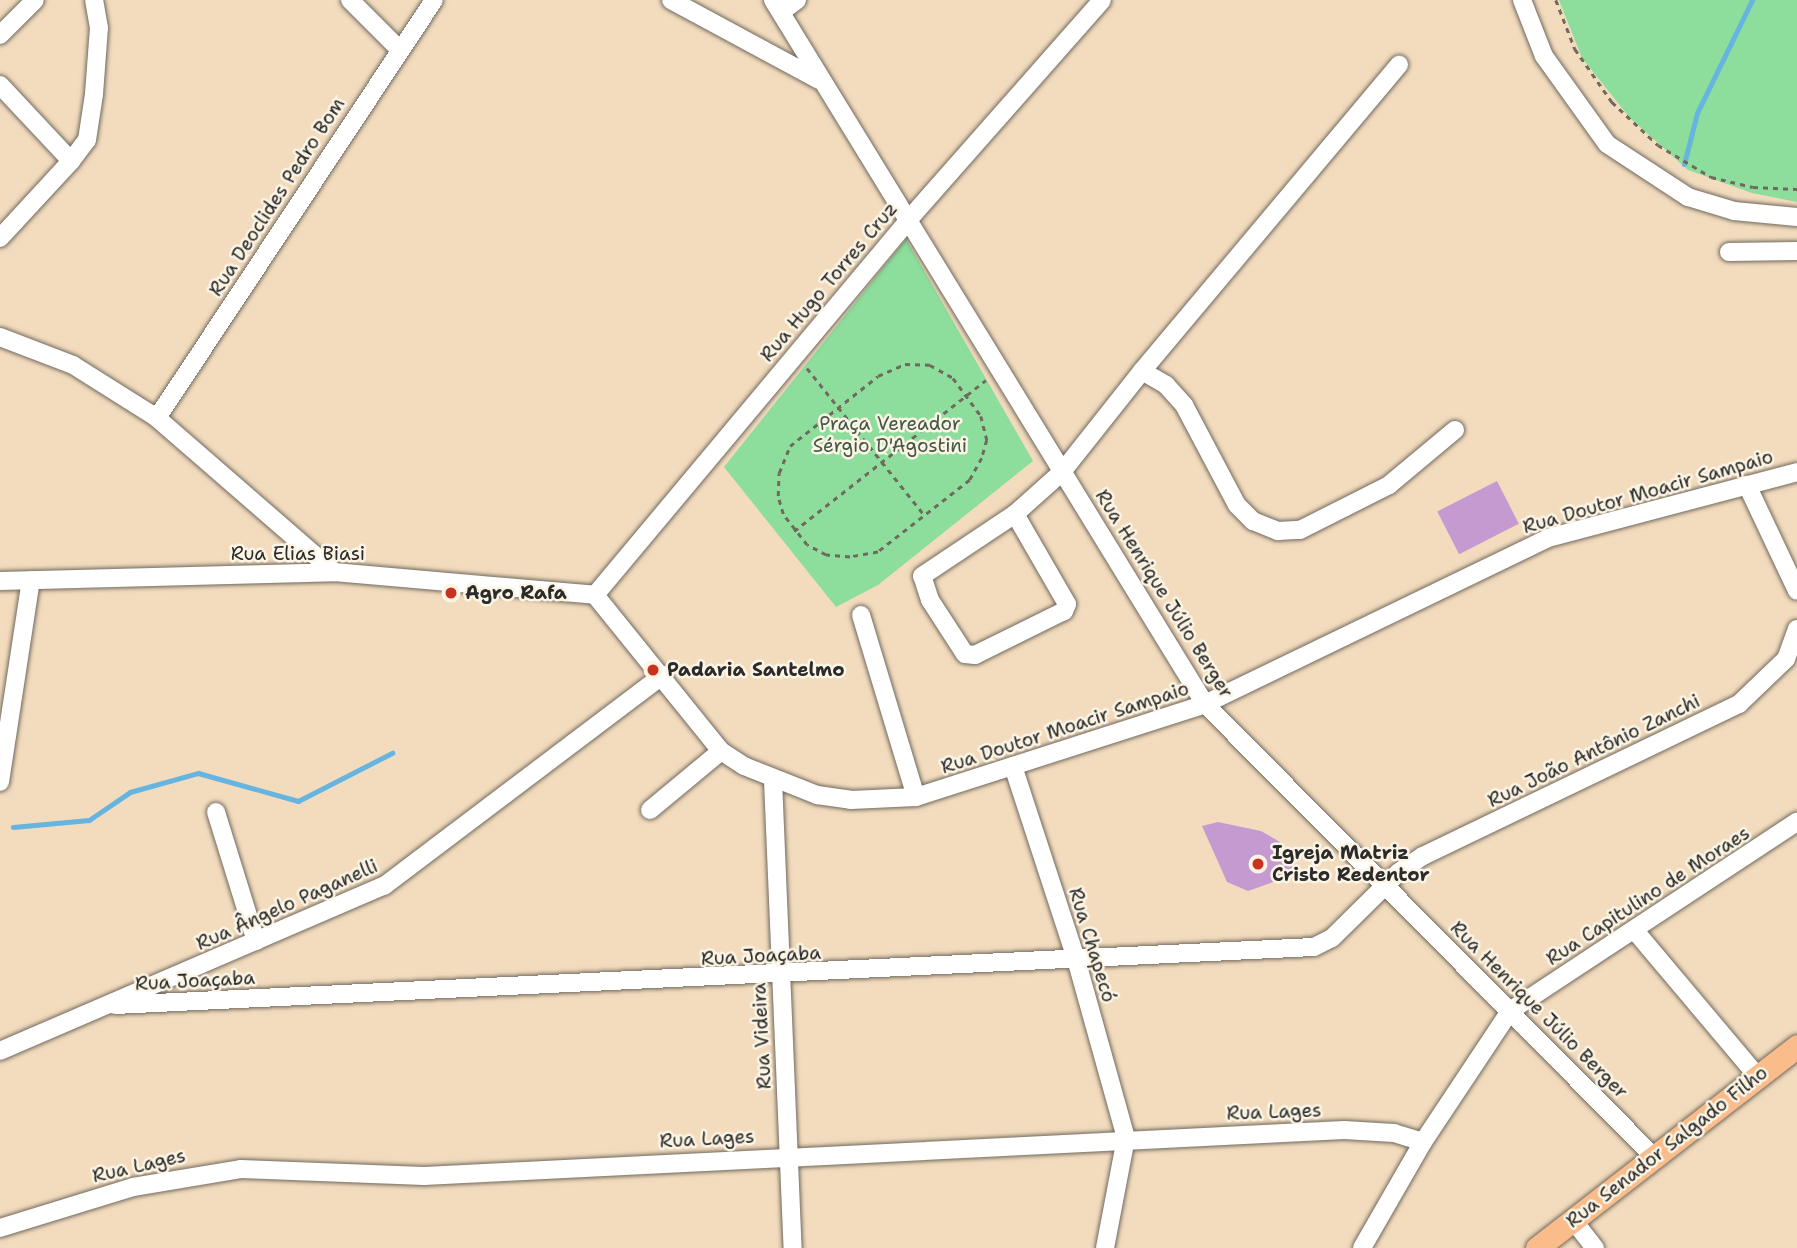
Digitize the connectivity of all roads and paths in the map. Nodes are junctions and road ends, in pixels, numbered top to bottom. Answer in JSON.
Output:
{"nodes":[{"id":1,"x":35,"y":0,"type":"edge"},
{"id":2,"x":94,"y":0,"type":"edge"},
{"id":3,"x":350,"y":0,"type":"edge"},
{"id":4,"x":434,"y":0,"type":"edge"},
{"id":5,"x":671,"y":0,"type":"edge"},
{"id":6,"x":797,"y":0,"type":"edge"},
{"id":7,"x":1102,"y":0,"type":"edge"},
{"id":8,"x":1522,"y":0,"type":"edge"},
{"id":9,"x":1556,"y":0,"type":"edge"},
{"id":10,"x":777,"y":6,"type":"edge"},
{"id":11,"x":0,"y":35,"type":"edge"},
{"id":12,"x":399,"y":49,"type":"junction"},
{"id":13,"x":1399,"y":65,"type":"dead end"},
{"id":14,"x":820,"y":80,"type":"junction"},
{"id":15,"x":0,"y":85,"type":"edge"},
{"id":16,"x":71,"y":161,"type":"junction"},
{"id":17,"x":1797,"y":189,"type":"edge"},
{"id":18,"x":1797,"y":217,"type":"edge"},
{"id":19,"x":910,"y":218,"type":"junction"},
{"id":20,"x":0,"y":238,"type":"edge"},
{"id":21,"x":1797,"y":251,"type":"edge"},
{"id":22,"x":1729,"y":252,"type":"dead end"},
{"id":23,"x":0,"y":337,"type":"edge"},
{"id":24,"x":796,"y":354,"type":"junction"},
{"id":25,"x":1142,"y":371,"type":"junction"},
{"id":26,"x":991,"y":376,"type":"dead end"},
{"id":27,"x":967,"y":396,"type":"junction"},
{"id":28,"x":839,"y":406,"type":"junction"},
{"id":29,"x":157,"y":418,"type":"junction"},
{"id":30,"x":1455,"y":430,"type":"dead end"},
{"id":31,"x":884,"y":461,"type":"junction"},
{"id":32,"x":1062,"y":472,"type":"junction"},
{"id":33,"x":1797,"y":472,"type":"edge"},
{"id":34,"x":1747,"y":485,"type":"junction"},
{"id":35,"x":1015,"y":514,"type":"junction"},
{"id":36,"x":926,"y":516,"type":"junction"},
{"id":37,"x":794,"y":531,"type":"junction"},
{"id":38,"x":334,"y":572,"type":"junction"},
{"id":39,"x":0,"y":580,"type":"edge"},
{"id":40,"x":32,"y":580,"type":"junction"},
{"id":41,"x":1797,"y":591,"type":"edge"},
{"id":42,"x":595,"y":595,"type":"junction"},
{"id":43,"x":861,"y":615,"type":"dead end"},
{"id":44,"x":1797,"y":629,"type":"edge"},
{"id":45,"x":663,"y":675,"type":"junction"},
{"id":46,"x":1205,"y":704,"type":"junction"},
{"id":47,"x":721,"y":751,"type":"junction"},
{"id":48,"x":1013,"y":766,"type":"junction"},
{"id":49,"x":773,"y":780,"type":"junction"},
{"id":50,"x":0,"y":782,"type":"edge"},
{"id":51,"x":916,"y":797,"type":"junction"},
{"id":52,"x":650,"y":810,"type":"dead end"},
{"id":53,"x":216,"y":812,"type":"dead end"},
{"id":54,"x":1797,"y":822,"type":"edge"},
{"id":55,"x":1384,"y":885,"type":"junction"},
{"id":56,"x":1636,"y":932,"type":"junction"},
{"id":57,"x":256,"y":941,"type":"junction"},
{"id":58,"x":1076,"y":959,"type":"junction"},
{"id":59,"x":780,"y":976,"type":"junction"},
{"id":60,"x":115,"y":1005,"type":"junction"},
{"id":61,"x":1510,"y":1011,"type":"junction"},
{"id":62,"x":1797,"y":1046,"type":"edge"},
{"id":63,"x":0,"y":1051,"type":"edge"},
{"id":64,"x":1758,"y":1077,"type":"junction"},
{"id":65,"x":1126,"y":1138,"type":"junction"},
{"id":66,"x":1423,"y":1142,"type":"junction"},
{"id":67,"x":789,"y":1156,"type":"junction"},
{"id":68,"x":1655,"y":1158,"type":"junction"},
{"id":69,"x":1573,"y":1220,"type":"junction"},
{"id":70,"x":0,"y":1228,"type":"edge"},
{"id":71,"x":793,"y":1248,"type":"edge"},
{"id":72,"x":1105,"y":1248,"type":"edge"},
{"id":73,"x":1362,"y":1248,"type":"edge"},
{"id":74,"x":1537,"y":1248,"type":"edge"},
{"id":75,"x":1595,"y":1248,"type":"edge"}],
"edges":[{"from":1,"to":11,"type":"street"},
{"from":2,"to":16,"type":"street"},
{"from":3,"to":12,"type":"street"},
{"from":4,"to":12,"type":"street","name":"Rua Deoclides Pedro Bom"},
{"from":5,"to":14,"type":"street"},
{"from":6,"to":10,"type":"street"},
{"from":7,"to":19,"type":"street","name":"Rua Hugo Torres Cruz"},
{"from":8,"to":18,"type":"street"},
{"from":9,"to":17,"type":"path"},
{"from":10,"to":14,"type":"street","name":"Rua Henrique Júlio Berger"},
{"from":12,"to":29,"type":"street","name":"Rua Deoclides Pedro Bom"},
{"from":13,"to":25,"type":"street"},
{"from":14,"to":19,"type":"street","name":"Rua Henrique Júlio Berger"},
{"from":15,"to":16,"type":"street"},
{"from":16,"to":20,"type":"street"},
{"from":19,"to":24,"type":"street","name":"Rua Hugo Torres Cruz"},
{"from":19,"to":32,"type":"street","name":"Rua Henrique Júlio Berger"},
{"from":21,"to":22,"type":"street"},
{"from":23,"to":29,"type":"street"},
{"from":24,"to":28,"type":"path"},
{"from":24,"to":42,"type":"street","name":"Rua Hugo Torres Cruz"},
{"from":25,"to":30,"type":"street"},
{"from":25,"to":32,"type":"street"},
{"from":26,"to":27,"type":"path"},
{"from":27,"to":28,"type":"path"},
{"from":27,"to":31,"type":"path"},
{"from":27,"to":36,"type":"path"},
{"from":28,"to":31,"type":"path"},
{"from":28,"to":37,"type":"path"},
{"from":29,"to":38,"type":"street"},
{"from":31,"to":36,"type":"path"},
{"from":31,"to":37,"type":"path"},
{"from":32,"to":35,"type":"street"},
{"from":32,"to":46,"type":"street","name":"Rua Henrique Júlio Berger"},
{"from":33,"to":34,"type":"street","name":"Rua Doutor Moacir Sampaio"},
{"from":34,"to":41,"type":"street"},
{"from":34,"to":46,"type":"street","name":"Rua Doutor Moacir Sampaio"},
{"from":35,"to":35,"type":"street"},
{"from":36,"to":37,"type":"path"},
{"from":38,"to":40,"type":"street","name":"Rua Elias Biasi"},
{"from":38,"to":42,"type":"street","name":"Rua Elias Biasi"},
{"from":39,"to":40,"type":"street","name":"Rua Elias Biasi"},
{"from":40,"to":50,"type":"street"},
{"from":42,"to":45,"type":"street","name":"Rua Doutor Moacir Sampaio"},
{"from":43,"to":51,"type":"street"},
{"from":44,"to":55,"type":"street","name":"Rua João Antônio Zanchi"},
{"from":45,"to":47,"type":"street","name":"Rua Doutor Moacir Sampaio"},
{"from":45,"to":57,"type":"street","name":"Rua Ângelo Paganelli"},
{"from":46,"to":48,"type":"street","name":"Rua Doutor Moacir Sampaio"},
{"from":46,"to":55,"type":"street","name":"Rua Henrique Júlio Berger"},
{"from":47,"to":49,"type":"street","name":"Rua Doutor Moacir Sampaio"},
{"from":47,"to":52,"type":"street"},
{"from":48,"to":51,"type":"street","name":"Rua Doutor Moacir Sampaio"},
{"from":48,"to":58,"type":"street","name":"Rua Chapecó"},
{"from":49,"to":51,"type":"street","name":"Rua Doutor Moacir Sampaio"},
{"from":49,"to":59,"type":"street","name":"Rua Videira"},
{"from":53,"to":57,"type":"street"},
{"from":54,"to":56,"type":"street","name":"Rua Capitulino de Moraes"},
{"from":55,"to":58,"type":"street","name":"Rua Joaçaba"},
{"from":55,"to":61,"type":"street","name":"Rua Henrique Júlio Berger"},
{"from":56,"to":61,"type":"street","name":"Rua Capitulino de Moraes"},
{"from":56,"to":64,"type":"street"},
{"from":57,"to":60,"type":"street","name":"Rua Ângelo Paganelli"},
{"from":58,"to":59,"type":"street","name":"Rua Joaçaba"},
{"from":58,"to":65,"type":"street","name":"Rua Chapecó"},
{"from":59,"to":60,"type":"street","name":"Rua Joaçaba"},
{"from":59,"to":67,"type":"street","name":"Rua Videira"},
{"from":60,"to":63,"type":"street","name":"Rua Ângelo Paganelli"},
{"from":61,"to":66,"type":"street","name":"Rua Capitulino de Moraes"},
{"from":61,"to":68,"type":"street","name":"Rua Henrique Júlio Berger"},
{"from":62,"to":64,"type":"main road","name":"Rua Senador Salgado Filho"},
{"from":64,"to":68,"type":"main road","name":"Rua Senador Salgado Filho"},
{"from":65,"to":66,"type":"street","name":"Rua Lages"},
{"from":65,"to":67,"type":"street","name":"Rua Lages"},
{"from":65,"to":72,"type":"street"},
{"from":66,"to":73,"type":"street","name":"Rua Capitulino de Moraes"},
{"from":67,"to":70,"type":"street","name":"Rua Lages"},
{"from":67,"to":71,"type":"street","name":"Rua Videira"},
{"from":68,"to":69,"type":"main road","name":"Rua Senador Salgado Filho"},
{"from":69,"to":74,"type":"main road","name":"Rua Senador Salgado Filho"},
{"from":69,"to":75,"type":"street"}]}
